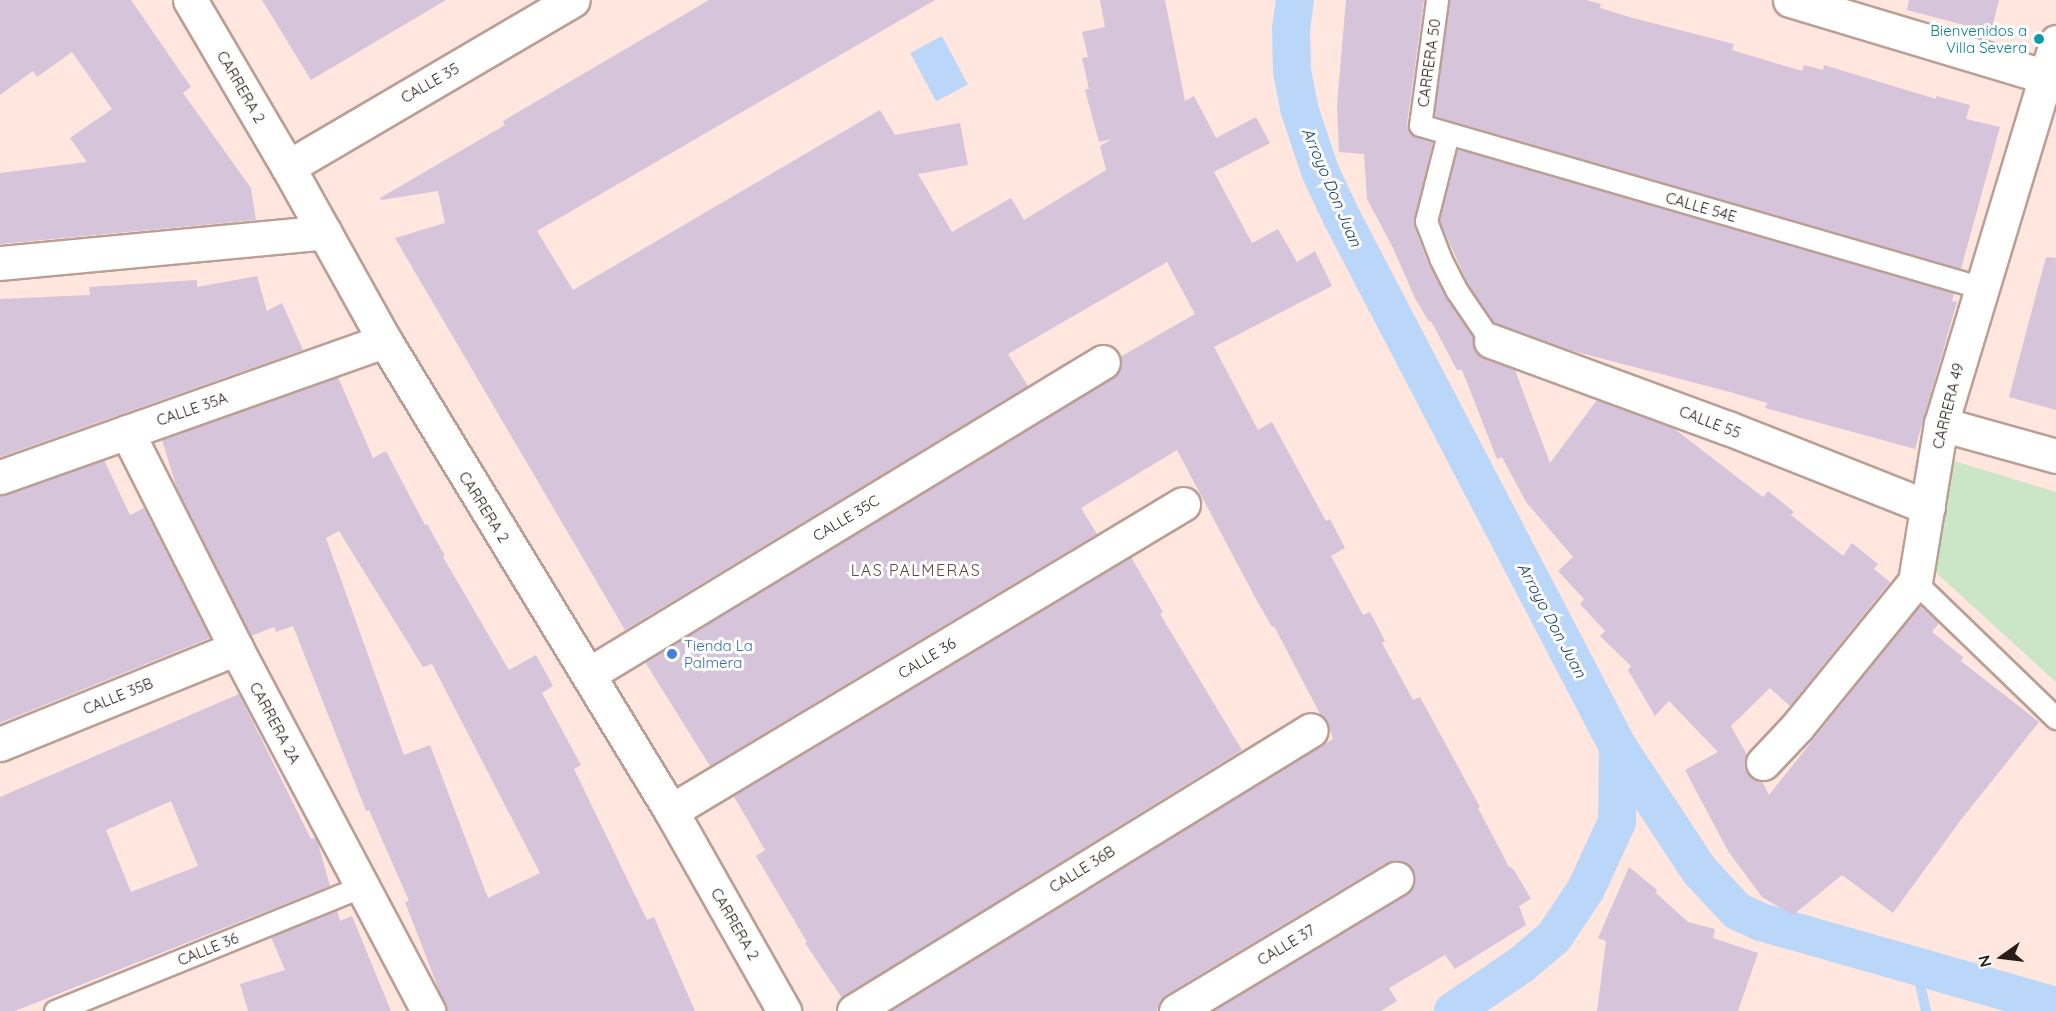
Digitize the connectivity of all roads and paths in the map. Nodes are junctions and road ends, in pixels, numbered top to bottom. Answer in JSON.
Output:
{"nodes":[{"id":1,"x":190,"y":0,"type":"edge"},
{"id":2,"x":573,"y":0,"type":"edge"},
{"id":3,"x":1437,"y":0,"type":"edge"},
{"id":4,"x":1790,"y":0,"type":"edge"},
{"id":5,"x":2056,"y":42,"type":"edge"},
{"id":6,"x":2051,"y":79,"type":"edge"},
{"id":7,"x":1420,"y":125,"type":"joint"},
{"id":8,"x":1448,"y":134,"type":"junction"},
{"id":9,"x":288,"y":167,"type":"junction"},
{"id":10,"x":325,"y":232,"type":"junction"},
{"id":11,"x":0,"y":263,"type":"edge"},
{"id":12,"x":1982,"y":288,"type":"junction"},
{"id":13,"x":385,"y":341,"type":"junction"},
{"id":14,"x":1491,"y":341,"type":"joint"},
{"id":15,"x":1103,"y":362,"type":"dead end"},
{"id":16,"x":1941,"y":424,"type":"junction"},
{"id":17,"x":128,"y":432,"type":"junction"},
{"id":18,"x":2056,"y":456,"type":"edge"},
{"id":19,"x":0,"y":477,"type":"edge"},
{"id":20,"x":1184,"y":504,"type":"dead end"},
{"id":21,"x":1928,"y":507,"type":"junction"},
{"id":22,"x":1915,"y":582,"type":"junction"},
{"id":23,"x":236,"y":648,"type":"junction"},
{"id":24,"x":589,"y":674,"type":"junction"},
{"id":25,"x":2056,"y":718,"type":"edge"},
{"id":26,"x":1311,"y":730,"type":"dead end"},
{"id":27,"x":0,"y":744,"type":"edge"},
{"id":28,"x":1763,"y":763,"type":"dead end"},
{"id":29,"x":671,"y":811,"type":"junction"},
{"id":30,"x":1396,"y":879,"type":"dead end"},
{"id":31,"x":361,"y":887,"type":"junction"},
{"id":32,"x":55,"y":1011,"type":"edge"},
{"id":33,"x":428,"y":1011,"type":"edge"},
{"id":34,"x":784,"y":1011,"type":"edge"},
{"id":35,"x":854,"y":1011,"type":"edge"},
{"id":36,"x":1176,"y":1011,"type":"edge"}],
"edges":[{"from":1,"to":9,"type":"street","name":"CARRERA 2"},
{"from":2,"to":9,"type":"street","name":"CALLE 35"},
{"from":3,"to":7,"type":"lane","name":"CARRERA 50"},
{"from":4,"to":6,"type":"street"},
{"from":5,"to":6,"type":"street","name":"CARRERA 49"},
{"from":6,"to":12,"type":"street","name":"CARRERA 49"},
{"from":7,"to":8,"type":"lane","name":"CALLE 54E"},
{"from":8,"to":12,"type":"lane","name":"CALLE 54E"},
{"from":8,"to":14,"type":"lane"},
{"from":9,"to":10,"type":"street","name":"CARRERA 2"},
{"from":10,"to":11,"type":"street"},
{"from":10,"to":13,"type":"street","name":"CARRERA 2"},
{"from":12,"to":16,"type":"street","name":"CARRERA 49"},
{"from":13,"to":17,"type":"street","name":"CALLE 35A"},
{"from":13,"to":24,"type":"street","name":"CARRERA 2"},
{"from":14,"to":21,"type":"street","name":"CALLE 55"},
{"from":15,"to":24,"type":"street","name":"CALLE 35C"},
{"from":16,"to":18,"type":"street"},
{"from":16,"to":21,"type":"street","name":"CARRERA 49"},
{"from":17,"to":19,"type":"street","name":"CALLE 35A"},
{"from":17,"to":23,"type":"street","name":"CARRERA 2A"},
{"from":20,"to":29,"type":"street","name":"CALLE 36"},
{"from":21,"to":22,"type":"street","name":"CARRERA 49"},
{"from":22,"to":25,"type":"lane"},
{"from":22,"to":28,"type":"street","name":"CARRERA 49"},
{"from":23,"to":27,"type":"street","name":"CALLE 35B"},
{"from":23,"to":31,"type":"street","name":"CARRERA 2A"},
{"from":24,"to":29,"type":"street","name":"CARRERA 2"},
{"from":26,"to":35,"type":"street","name":"CALLE 36B"},
{"from":29,"to":34,"type":"street","name":"CARRERA 2"},
{"from":30,"to":36,"type":"street","name":"CALLE 37"},
{"from":31,"to":32,"type":"lane","name":"CALLE 36"},
{"from":31,"to":33,"type":"street","name":"CARRERA 2A"}]}
